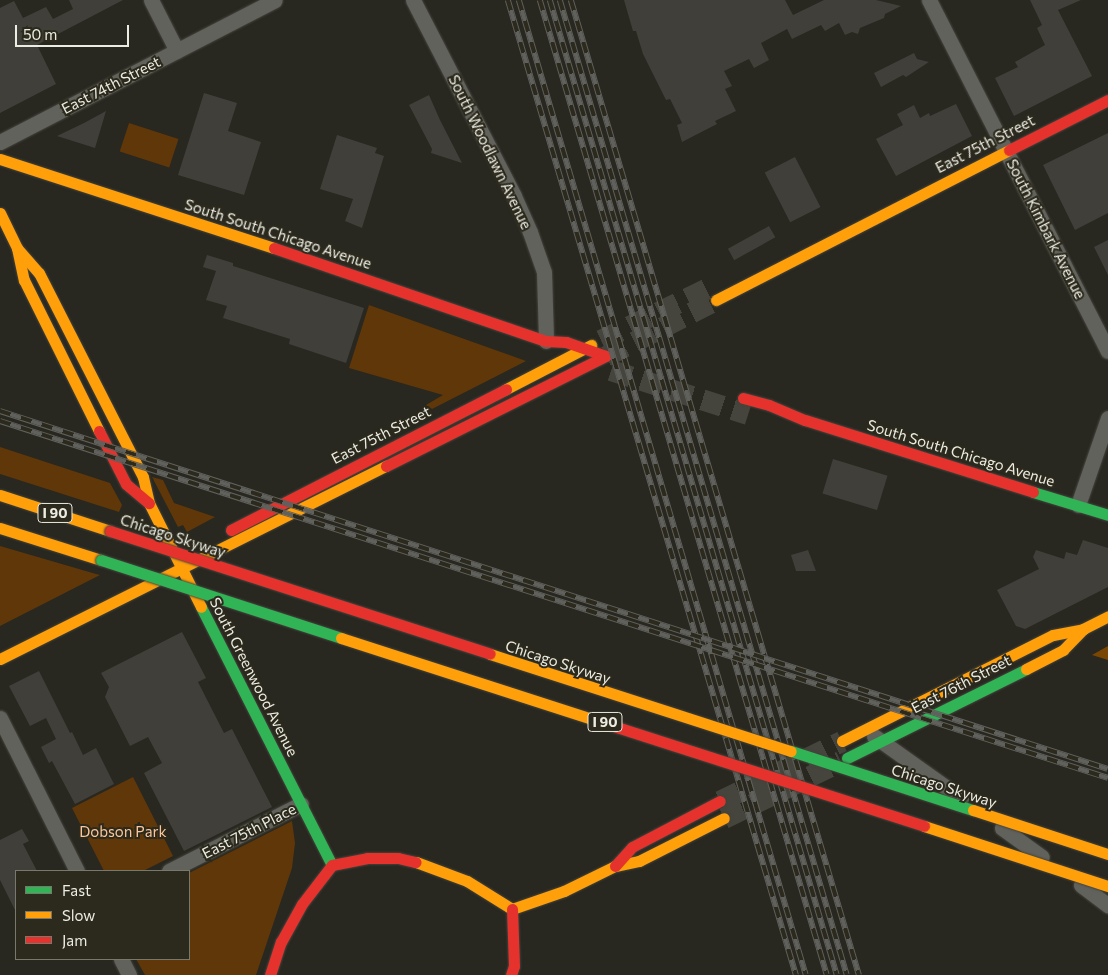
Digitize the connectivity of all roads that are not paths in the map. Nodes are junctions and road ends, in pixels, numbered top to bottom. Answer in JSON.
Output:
{"nodes":[{"id":1,"x":150,"y":0,"type":"edge"},
{"id":2,"x":275,"y":0,"type":"edge"},
{"id":3,"x":413,"y":0,"type":"edge"},
{"id":4,"x":929,"y":0,"type":"edge"},
{"id":5,"x":177,"y":51,"type":"junction"},
{"id":6,"x":1108,"y":100,"type":"edge"},
{"id":7,"x":0,"y":142,"type":"edge"},
{"id":8,"x":1006,"y":151,"type":"junction"},
{"id":9,"x":0,"y":159,"type":"edge"},
{"id":10,"x":0,"y":214,"type":"edge"},
{"id":11,"x":876,"y":216,"type":"junction"},
{"id":12,"x":17,"y":248,"type":"junction"},
{"id":13,"x":756,"y":266,"type":"dead end"},
{"id":14,"x":716,"y":300,"type":"tunnel mouth"},
{"id":15,"x":601,"y":340,"type":"tunnel mouth"},
{"id":16,"x":546,"y":341,"type":"junction"},
{"id":17,"x":585,"y":348,"type":"junction"},
{"id":18,"x":1108,"y":351,"type":"edge"},
{"id":19,"x":568,"y":356,"type":"junction"},
{"id":20,"x":606,"y":356,"type":"joint"},
{"id":21,"x":590,"y":364,"type":"junction"},
{"id":22,"x":605,"y":368,"type":"tunnel mouth"},
{"id":23,"x":743,"y":398,"type":"dead end"},
{"id":24,"x":1108,"y":418,"type":"edge"},
{"id":25,"x":772,"y":419,"type":"dead end"},
{"id":26,"x":805,"y":420,"type":"junction"},
{"id":27,"x":0,"y":495,"type":"edge"},
{"id":28,"x":148,"y":503,"type":"junction"},
{"id":29,"x":1078,"y":505,"type":"junction"},
{"id":30,"x":1108,"y":515,"type":"edge"},
{"id":31,"x":0,"y":528,"type":"edge"},
{"id":32,"x":182,"y":567,"type":"junction"},
{"id":33,"x":1108,"y":616,"type":"edge"},
{"id":34,"x":1083,"y":629,"type":"junction"},
{"id":35,"x":0,"y":659,"type":"edge"},
{"id":36,"x":0,"y":718,"type":"edge"},
{"id":37,"x":865,"y":729,"type":"junction"},
{"id":38,"x":842,"y":740,"type":"tunnel mouth"},
{"id":39,"x":881,"y":740,"type":"junction"},
{"id":40,"x":847,"y":758,"type":"tunnel mouth"},
{"id":41,"x":720,"y":801,"type":"tunnel mouth"},
{"id":42,"x":302,"y":804,"type":"junction"},
{"id":43,"x":724,"y":818,"type":"tunnel mouth"},
{"id":44,"x":1108,"y":854,"type":"edge"},
{"id":45,"x":332,"y":866,"type":"junction"},
{"id":46,"x":615,"y":866,"type":"junction"},
{"id":47,"x":76,"y":870,"type":"edge"},
{"id":48,"x":171,"y":870,"type":"edge"},
{"id":49,"x":1108,"y":886,"type":"edge"},
{"id":50,"x":1108,"y":904,"type":"edge"},
{"id":51,"x":512,"y":909,"type":"junction"},
{"id":52,"x":122,"y":960,"type":"edge"},
{"id":53,"x":129,"y":975,"type":"edge"},
{"id":54,"x":270,"y":975,"type":"edge"},
{"id":55,"x":511,"y":975,"type":"edge"}],
"edges":[{"from":1,"to":5,"type":"street"},
{"from":2,"to":5,"type":"street","name":"East 74th Street"},
{"from":3,"to":16,"type":"street","name":"South Woodlawn Avenue"},
{"from":4,"to":8,"type":"street","name":"South Kimbark Avenue"},
{"from":5,"to":7,"type":"street","name":"East 74th Street"},
{"from":6,"to":8,"type":"main road","name":"East 75th Street"},
{"from":8,"to":11,"type":"main road","name":"East 75th Street"},
{"from":8,"to":18,"type":"street","name":"South Kimbark Avenue"},
{"from":9,"to":16,"type":"main road","name":"South South Chicago Avenue"},
{"from":10,"to":12,"type":"main road","name":"South Greenwood Avenue"},
{"from":11,"to":13,"type":"main road","name":"East 75th Street"},
{"from":11,"to":14,"type":"main road","name":"East 75th Street"},
{"from":12,"to":28,"type":"main road","name":"South Greenwood Avenue"},
{"from":12,"to":28,"type":"main road","name":"South Greenwood Avenue"},
{"from":15,"to":17,"type":"main road","name":"East 75th Street"},
{"from":16,"to":17,"type":"main road","name":"South South Chicago Avenue"},
{"from":16,"to":19,"type":"main road","name":"South South Chicago Avenue"},
{"from":17,"to":19,"type":"main road","name":"East 75th Street"},
{"from":17,"to":20,"type":"main road","name":"South South Chicago Avenue"},
{"from":19,"to":21,"type":"main road","name":"South South Chicago Avenue"},
{"from":19,"to":32,"type":"main road","name":"East 75th Street"},
{"from":20,"to":21,"type":"main road","name":"East 75th Street"},
{"from":21,"to":22,"type":"main road","name":"South South Chicago Avenue"},
{"from":21,"to":32,"type":"main road","name":"East 75th Street"},
{"from":23,"to":26,"type":"main road","name":"South South Chicago Avenue"},
{"from":24,"to":29,"type":"street"},
{"from":25,"to":26,"type":"main road","name":"South South Chicago Avenue"},
{"from":26,"to":29,"type":"main road","name":"South South Chicago Avenue"},
{"from":27,"to":44,"type":"main road","name":"Chicago Skyway","number":"I 90","bridge":true},
{"from":28,"to":32,"type":"main road","name":"South Greenwood Avenue"},
{"from":29,"to":30,"type":"main road","name":"South South Chicago Avenue"},
{"from":31,"to":49,"type":"main road","number":"I 90","bridge":true},
{"from":32,"to":35,"type":"main road","name":"East 75th Street"},
{"from":32,"to":42,"type":"main road","name":"South Greenwood Avenue"},
{"from":33,"to":34,"type":"main road","name":"East 76th Street"},
{"from":34,"to":37,"type":"main road","name":"East 76th Street"},
{"from":34,"to":39,"type":"main road","name":"East 76th Street"},
{"from":36,"to":47,"type":"street"},
{"from":37,"to":38,"type":"main road","name":"East 76th Street"},
{"from":37,"to":39,"type":"street"},
{"from":39,"to":40,"type":"main road","name":"East 76th Street"},
{"from":39,"to":50,"type":"street"},
{"from":41,"to":46,"type":"main road"},
{"from":42,"to":45,"type":"main road","name":"South Greenwood Avenue"},
{"from":42,"to":48,"type":"street","name":"East 75th Place"},
{"from":43,"to":46,"type":"main road"},
{"from":45,"to":51,"type":"main road"},
{"from":45,"to":54,"type":"main road"},
{"from":46,"to":51,"type":"main road"},
{"from":51,"to":55,"type":"main road"},
{"from":52,"to":53,"type":"street"}]}
